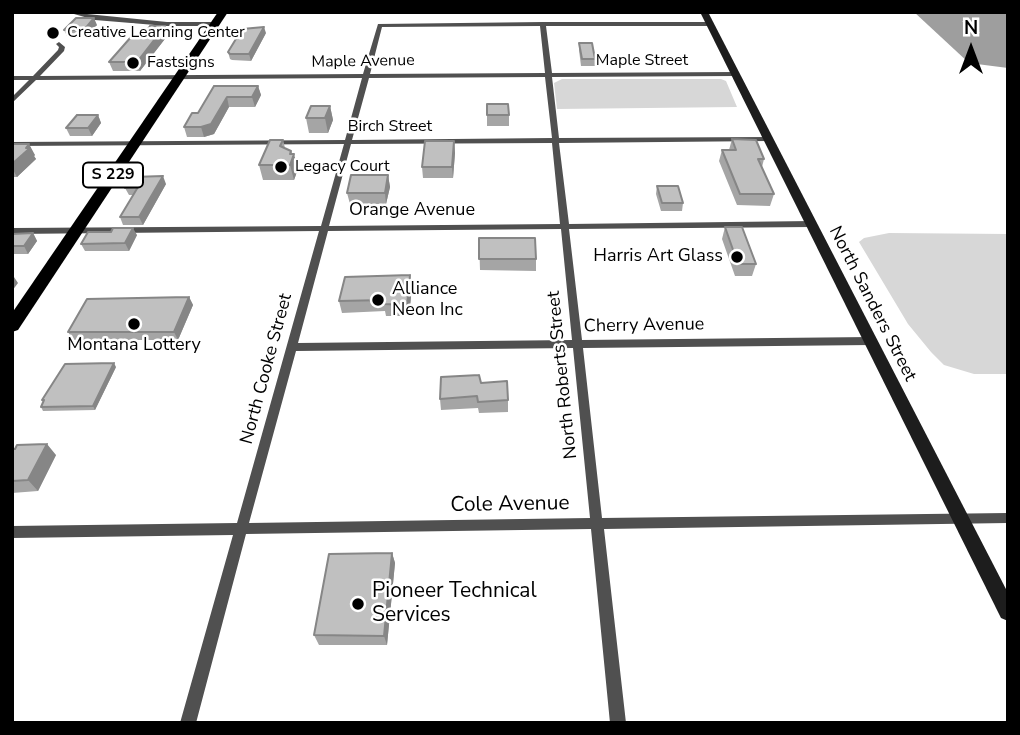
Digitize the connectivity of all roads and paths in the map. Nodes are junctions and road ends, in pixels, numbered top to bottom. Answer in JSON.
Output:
{"nodes":[{"id":1,"x":70,"y":12,"type":"edge"},
{"id":2,"x":219,"y":18,"type":"edge"},
{"id":3,"x":707,"y":18,"type":"edge"},
{"id":4,"x":543,"y":24,"type":"junction"},
{"id":5,"x":59,"y":44,"type":"dead end"},
{"id":6,"x":736,"y":74,"type":"junction"},
{"id":7,"x":548,"y":75,"type":"junction"},
{"id":8,"x":366,"y":76,"type":"junction"},
{"id":9,"x":12,"y":78,"type":"edge"},
{"id":10,"x":35,"y":78,"type":"junction"},
{"id":11,"x":178,"y":78,"type":"junction"},
{"id":12,"x":12,"y":101,"type":"edge"},
{"id":13,"x":769,"y":139,"type":"junction"},
{"id":14,"x":555,"y":140,"type":"junction"},
{"id":15,"x":348,"y":142,"type":"junction"},
{"id":16,"x":12,"y":144,"type":"edge"},
{"id":17,"x":134,"y":144,"type":"junction"},
{"id":18,"x":812,"y":224,"type":"junction"},
{"id":19,"x":565,"y":226,"type":"junction"},
{"id":20,"x":324,"y":228,"type":"junction"},
{"id":21,"x":12,"y":231,"type":"edge"},
{"id":22,"x":76,"y":231,"type":"junction"},
{"id":23,"x":12,"y":326,"type":"edge"},
{"id":24,"x":871,"y":341,"type":"junction"},
{"id":25,"x":577,"y":344,"type":"junction"},
{"id":26,"x":292,"y":347,"type":"junction"},
{"id":27,"x":1008,"y":518,"type":"edge"},
{"id":28,"x":961,"y":519,"type":"junction"},
{"id":29,"x":597,"y":523,"type":"junction"},
{"id":30,"x":242,"y":527,"type":"junction"},
{"id":31,"x":12,"y":532,"type":"edge"},
{"id":32,"x":1008,"y":612,"type":"edge"},
{"id":33,"x":188,"y":723,"type":"edge"},
{"id":34,"x":618,"y":723,"type":"edge"}],
"edges":[{"from":1,"to":2,"type":"street"},
{"from":2,"to":11,"type":"main road","number":"S 229"},
{"from":3,"to":4,"type":"street"},
{"from":3,"to":6,"type":"street","name":"North Sanders Street"},
{"from":4,"to":7,"type":"street","name":"North Roberts Street"},
{"from":4,"to":8,"type":"street","name":"North Cooke Street"},
{"from":5,"to":10,"type":"street"},
{"from":6,"to":7,"type":"street","name":"Maple Street"},
{"from":6,"to":13,"type":"street","name":"North Sanders Street"},
{"from":7,"to":8,"type":"street","name":"Maple Avenue"},
{"from":7,"to":14,"type":"street","name":"North Roberts Street"},
{"from":8,"to":11,"type":"street","name":"Maple Avenue"},
{"from":8,"to":15,"type":"street","name":"North Cooke Street"},
{"from":9,"to":10,"type":"street"},
{"from":10,"to":11,"type":"street"},
{"from":10,"to":12,"type":"street"},
{"from":11,"to":17,"type":"main road","number":"S 229"},
{"from":13,"to":14,"type":"street","name":"Birch Street"},
{"from":13,"to":18,"type":"street","name":"North Sanders Street"},
{"from":14,"to":15,"type":"street","name":"Birch Street"},
{"from":14,"to":19,"type":"street","name":"North Roberts Street"},
{"from":15,"to":17,"type":"street","name":"Birch Street"},
{"from":15,"to":20,"type":"street","name":"North Cooke Street"},
{"from":16,"to":17,"type":"street","name":"Birch Street"},
{"from":17,"to":22,"type":"main road","number":"S 229"},
{"from":18,"to":19,"type":"street","name":"Orange Avenue"},
{"from":18,"to":24,"type":"street","name":"North Sanders Street"},
{"from":19,"to":20,"type":"street","name":"Orange Avenue"},
{"from":19,"to":25,"type":"street","name":"North Roberts Street"},
{"from":20,"to":22,"type":"street","name":"Orange Avenue"},
{"from":20,"to":26,"type":"street","name":"North Cooke Street"},
{"from":21,"to":22,"type":"street","name":"Orange Avenue"},
{"from":22,"to":23,"type":"main road","number":"S 229"},
{"from":24,"to":25,"type":"street","name":"Cherry Avenue"},
{"from":24,"to":28,"type":"street","name":"North Sanders Street"},
{"from":25,"to":26,"type":"street","name":"Cherry Avenue"},
{"from":25,"to":29,"type":"street","name":"North Roberts Street"},
{"from":26,"to":30,"type":"street","name":"North Cooke Street"},
{"from":27,"to":28,"type":"street","name":"Cole Avenue"},
{"from":28,"to":29,"type":"street","name":"Cole Avenue"},
{"from":28,"to":32,"type":"street","name":"North Sanders Street"},
{"from":29,"to":30,"type":"street","name":"Cole Avenue"},
{"from":29,"to":34,"type":"street","name":"North Roberts Street"},
{"from":30,"to":31,"type":"street","name":"Cole Avenue"},
{"from":30,"to":33,"type":"street","name":"North Cooke Street"}]}
